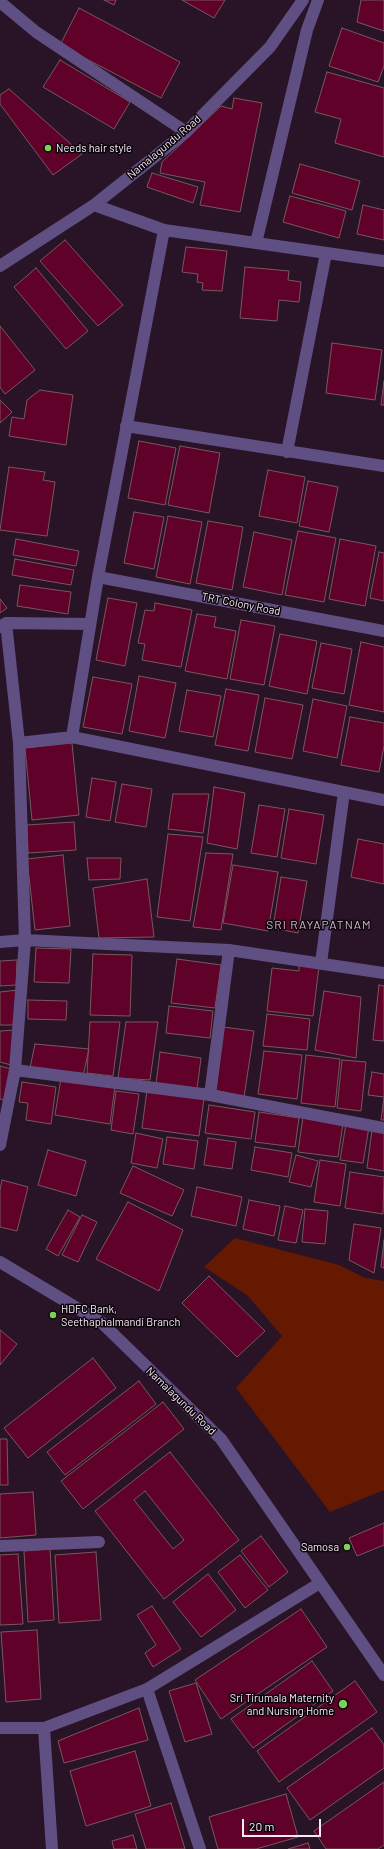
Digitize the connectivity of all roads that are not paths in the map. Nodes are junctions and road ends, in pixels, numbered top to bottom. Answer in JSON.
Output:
{"nodes":[{"id":1,"x":303,"y":0,"type":"edge"},
{"id":2,"x":318,"y":0,"type":"edge"},
{"id":3,"x":0,"y":2,"type":"edge"},
{"id":4,"x":186,"y":132,"type":"junction"},
{"id":5,"x":94,"y":205,"type":"junction"},
{"id":6,"x":164,"y":230,"type":"junction"},
{"id":7,"x":256,"y":243,"type":"junction"},
{"id":8,"x":326,"y":253,"type":"junction"},
{"id":9,"x":384,"y":262,"type":"edge"},
{"id":10,"x":0,"y":266,"type":"edge"},
{"id":11,"x":126,"y":426,"type":"junction"},
{"id":12,"x":286,"y":452,"type":"junction"},
{"id":13,"x":384,"y":466,"type":"edge"},
{"id":14,"x":98,"y":577,"type":"junction"},
{"id":15,"x":90,"y":624,"type":"junction"},
{"id":16,"x":3,"y":625,"type":"edge"},
{"id":17,"x":384,"y":631,"type":"edge"},
{"id":18,"x":72,"y":737,"type":"junction"},
{"id":19,"x":19,"y":743,"type":"junction"},
{"id":20,"x":344,"y":792,"type":"junction"},
{"id":21,"x":384,"y":800,"type":"edge"},
{"id":22,"x":25,"y":940,"type":"junction"},
{"id":23,"x":0,"y":942,"type":"edge"},
{"id":24,"x":229,"y":950,"type":"junction"},
{"id":25,"x":321,"y":963,"type":"junction"},
{"id":26,"x":384,"y":973,"type":"edge"},
{"id":27,"x":15,"y":1070,"type":"junction"},
{"id":28,"x":210,"y":1095,"type":"junction"},
{"id":29,"x":384,"y":1128,"type":"edge"},
{"id":30,"x":0,"y":1145,"type":"edge"},
{"id":31,"x":0,"y":1262,"type":"edge"},
{"id":32,"x":99,"y":1542,"type":"dead end"},
{"id":33,"x":0,"y":1546,"type":"edge"},
{"id":34,"x":320,"y":1583,"type":"junction"},
{"id":35,"x":384,"y":1675,"type":"edge"},
{"id":36,"x":147,"y":1689,"type":"junction"},
{"id":37,"x":0,"y":1728,"type":"edge"},
{"id":38,"x":44,"y":1728,"type":"junction"},
{"id":39,"x":52,"y":1849,"type":"edge"},
{"id":40,"x":200,"y":1849,"type":"edge"}],
"edges":[{"from":1,"to":4,"type":"street","name":"Namalagundu Road"},
{"from":2,"to":7,"type":"street"},
{"from":3,"to":4,"type":"street"},
{"from":4,"to":5,"type":"street","name":"Namalagundu Road"},
{"from":5,"to":6,"type":"street"},
{"from":5,"to":10,"type":"street","name":"Namalagundu Road"},
{"from":6,"to":7,"type":"street"},
{"from":6,"to":11,"type":"street"},
{"from":7,"to":8,"type":"street"},
{"from":8,"to":9,"type":"street"},
{"from":8,"to":12,"type":"street"},
{"from":11,"to":12,"type":"street"},
{"from":11,"to":14,"type":"street"},
{"from":12,"to":13,"type":"street"},
{"from":14,"to":15,"type":"street"},
{"from":14,"to":17,"type":"street","name":"TRT Colony Road"},
{"from":15,"to":16,"type":"street"},
{"from":15,"to":18,"type":"street"},
{"from":16,"to":19,"type":"street"},
{"from":18,"to":19,"type":"street"},
{"from":18,"to":20,"type":"street"},
{"from":19,"to":22,"type":"street"},
{"from":20,"to":21,"type":"street"},
{"from":20,"to":25,"type":"street"},
{"from":22,"to":23,"type":"street"},
{"from":22,"to":24,"type":"street"},
{"from":22,"to":27,"type":"street"},
{"from":24,"to":25,"type":"street"},
{"from":24,"to":28,"type":"street"},
{"from":25,"to":26,"type":"street"},
{"from":27,"to":28,"type":"street"},
{"from":27,"to":30,"type":"street"},
{"from":28,"to":29,"type":"street"},
{"from":31,"to":34,"type":"street","name":"Namalagundu Road"},
{"from":32,"to":33,"type":"street"},
{"from":34,"to":35,"type":"street","name":"Namalagundu Road"},
{"from":34,"to":36,"type":"street"},
{"from":36,"to":38,"type":"street"},
{"from":36,"to":40,"type":"street"},
{"from":37,"to":38,"type":"street"},
{"from":38,"to":39,"type":"street"}]}
